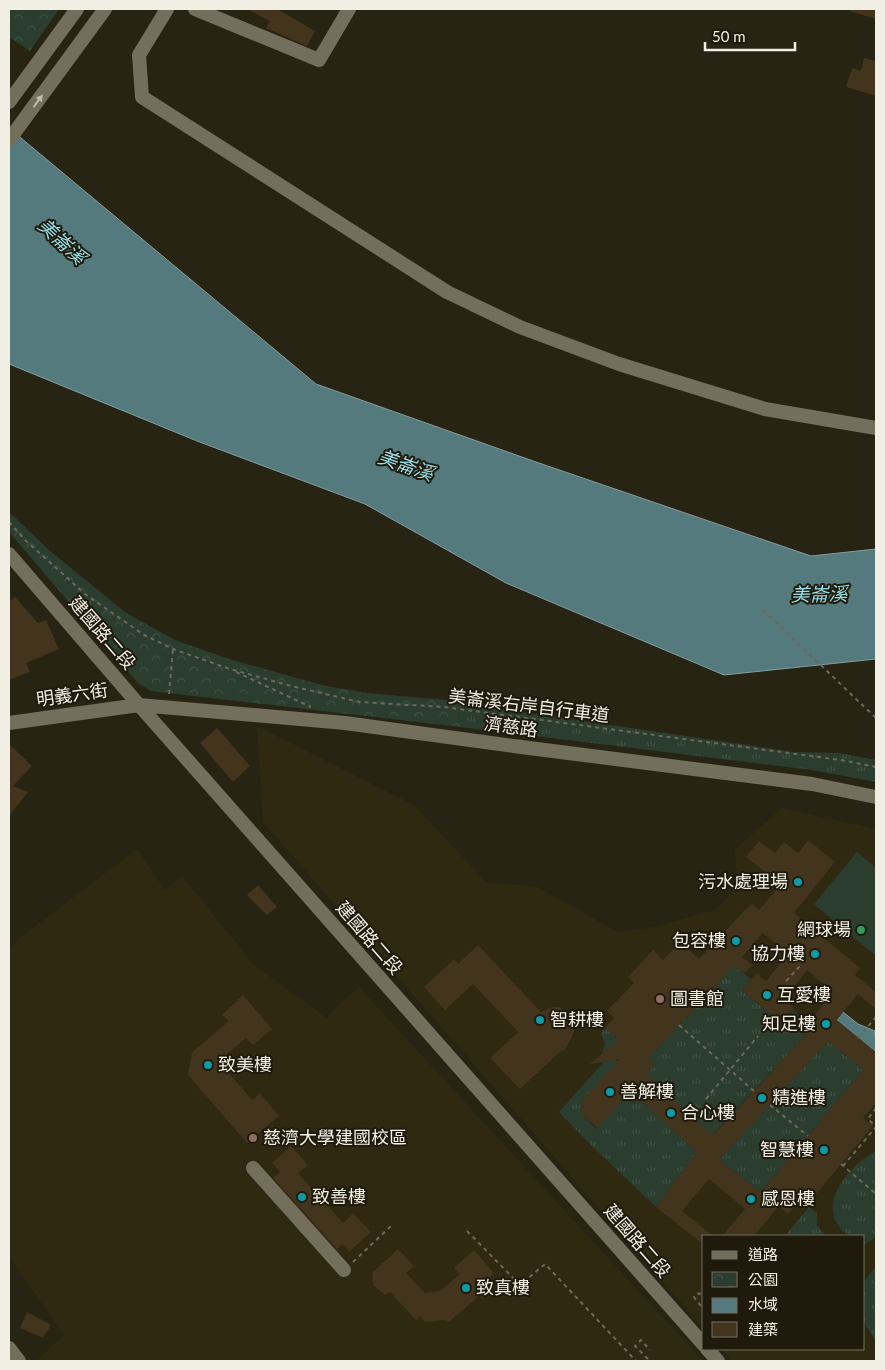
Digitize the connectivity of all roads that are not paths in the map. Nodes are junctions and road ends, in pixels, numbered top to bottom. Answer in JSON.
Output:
{"nodes":[{"id":1,"x":77,"y":9,"type":"edge"},
{"id":2,"x":105,"y":9,"type":"edge"},
{"id":3,"x":167,"y":9,"type":"edge"},
{"id":4,"x":195,"y":9,"type":"edge"},
{"id":5,"x":348,"y":9,"type":"edge"},
{"id":6,"x":9,"y":102,"type":"edge"},
{"id":7,"x":9,"y":140,"type":"edge"},
{"id":8,"x":876,"y":428,"type":"edge"},
{"id":9,"x":9,"y":554,"type":"edge"},
{"id":10,"x":140,"y":705,"type":"junction"},
{"id":11,"x":9,"y":723,"type":"edge"},
{"id":12,"x":876,"y":796,"type":"edge"},
{"id":13,"x":253,"y":1168,"type":"dead end"},
{"id":14,"x":344,"y":1270,"type":"road end"},
{"id":15,"x":702,"y":1343,"type":"edge"},
{"id":16,"x":9,"y":1348,"type":"edge"},
{"id":17,"x":708,"y":1350,"type":"edge"},
{"id":18,"x":19,"y":1361,"type":"edge"},
{"id":19,"x":718,"y":1361,"type":"edge"}],
"edges":[{"from":1,"to":6,"type":"street"},
{"from":7,"to":2,"type":"street","one_way":true},
{"from":3,"to":8,"type":"street"},
{"from":4,"to":5,"type":"street"},
{"from":9,"to":10,"type":"street","name":"建國路二段"},
{"from":10,"to":11,"type":"street","name":"明義六街"},
{"from":10,"to":12,"type":"street","name":"濟慈路"},
{"from":10,"to":15,"type":"street","name":"建國路二段"},
{"from":13,"to":14,"type":"street"},
{"from":16,"to":18,"type":"street"},
{"from":17,"to":19,"type":"street"}]}
